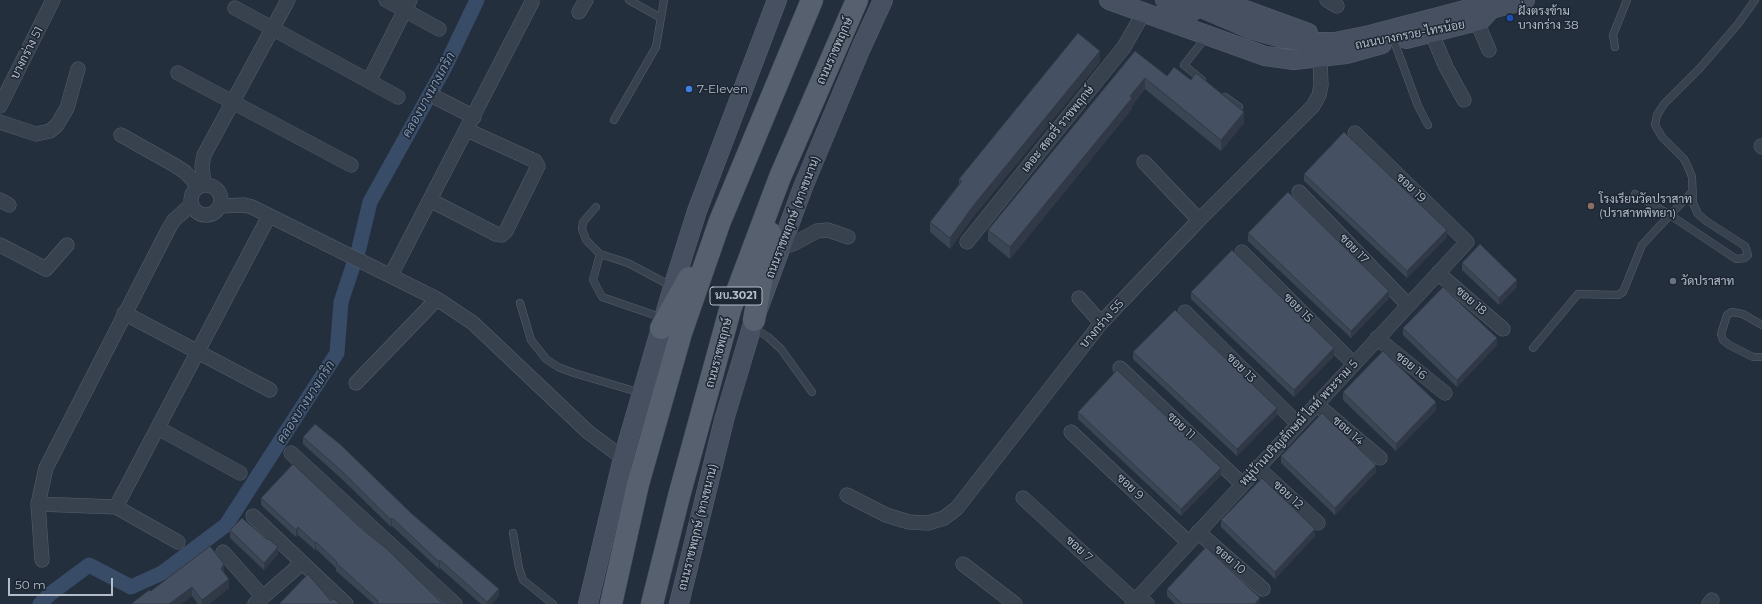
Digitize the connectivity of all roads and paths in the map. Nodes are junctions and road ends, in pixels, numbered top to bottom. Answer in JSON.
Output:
{"nodes":[{"id":1,"x":53,"y":0,"type":"edge"},
{"id":2,"x":288,"y":0,"type":"edge"},
{"id":3,"x":386,"y":0,"type":"edge"},
{"id":4,"x":629,"y":0,"type":"edge"},
{"id":5,"x":664,"y":0,"type":"edge"},
{"id":6,"x":777,"y":0,"type":"edge"},
{"id":7,"x":812,"y":0,"type":"edge"},
{"id":8,"x":857,"y":0,"type":"edge"},
{"id":9,"x":883,"y":0,"type":"edge"},
{"id":10,"x":1109,"y":0,"type":"edge"},
{"id":11,"x":1165,"y":0,"type":"edge"},
{"id":12,"x":1182,"y":0,"type":"edge"},
{"id":13,"x":1218,"y":0,"type":"edge"},
{"id":14,"x":1525,"y":0,"type":"edge"},
{"id":15,"x":1626,"y":0,"type":"edge"},
{"id":16,"x":1755,"y":0,"type":"edge"},
{"id":17,"x":532,"y":2,"type":"dead end"},
{"id":18,"x":407,"y":5,"type":"edge"},
{"id":19,"x":235,"y":8,"type":"dead end"},
{"id":20,"x":1489,"y":10,"type":"edge"},
{"id":21,"x":1144,"y":12,"type":"junction"},
{"id":22,"x":661,"y":18,"type":"junction"},
{"id":23,"x":1409,"y":26,"type":"junction"},
{"id":24,"x":272,"y":28,"type":"junction"},
{"id":25,"x":439,"y":29,"type":"dead end"},
{"id":26,"x":1432,"y":34,"type":"junction"},
{"id":27,"x":1207,"y":35,"type":"junction"},
{"id":28,"x":1389,"y":42,"type":"junction"},
{"id":29,"x":1615,"y":47,"type":"dead end"},
{"id":30,"x":1330,"y":49,"type":"junction"},
{"id":31,"x":1490,"y":50,"type":"dead end"},
{"id":32,"x":78,"y":69,"type":"dead end"},
{"id":33,"x":178,"y":73,"type":"dead end"},
{"id":34,"x":369,"y":81,"type":"junction"},
{"id":35,"x":1209,"y":85,"type":"edge"},
{"id":36,"x":1221,"y":94,"type":"edge"},
{"id":37,"x":398,"y":97,"type":"dead end"},
{"id":38,"x":437,"y":98,"type":"dead end"},
{"id":39,"x":1464,"y":100,"type":"dead end"},
{"id":40,"x":233,"y":102,"type":"junction"},
{"id":41,"x":0,"y":106,"type":"edge"},
{"id":42,"x":1238,"y":107,"type":"edge"},
{"id":43,"x":474,"y":117,"type":"junction"},
{"id":44,"x":614,"y":120,"type":"dead end"},
{"id":45,"x":0,"y":122,"type":"edge"},
{"id":46,"x":1428,"y":125,"type":"dead end"},
{"id":47,"x":468,"y":130,"type":"junction"},
{"id":48,"x":1355,"y":133,"type":"dead end"},
{"id":49,"x":121,"y":135,"type":"dead end"},
{"id":50,"x":1144,"y":162,"type":"dead end"},
{"id":51,"x":351,"y":165,"type":"dead end"},
{"id":52,"x":780,"y":177,"type":"junction"},
{"id":53,"x":201,"y":186,"type":"junction"},
{"id":54,"x":1299,"y":192,"type":"dead end"},
{"id":55,"x":1692,"y":192,"type":"junction"},
{"id":56,"x":1635,"y":194,"type":"dead end"},
{"id":57,"x":430,"y":200,"type":"junction"},
{"id":58,"x":191,"y":205,"type":"junction"},
{"id":59,"x":220,"y":206,"type":"junction"},
{"id":60,"x":596,"y":207,"type":"dead end"},
{"id":61,"x":1670,"y":215,"type":"junction"},
{"id":62,"x":269,"y":216,"type":"junction"},
{"id":63,"x":1199,"y":220,"type":"junction"},
{"id":64,"x":720,"y":221,"type":"junction"},
{"id":65,"x":848,"y":237,"type":"dead end"},
{"id":66,"x":967,"y":242,"type":"dead end"},
{"id":67,"x":1467,"y":242,"type":"joint"},
{"id":68,"x":0,"y":245,"type":"edge"},
{"id":69,"x":67,"y":245,"type":"dead end"},
{"id":70,"x":781,"y":248,"type":"junction"},
{"id":71,"x":1242,"y":252,"type":"dead end"},
{"id":72,"x":600,"y":254,"type":"junction"},
{"id":73,"x":1438,"y":273,"type":"junction"},
{"id":74,"x":392,"y":275,"type":"junction"},
{"id":75,"x":673,"y":287,"type":"junction"},
{"id":76,"x":1079,"y":298,"type":"dead end"},
{"id":77,"x":437,"y":299,"type":"junction"},
{"id":78,"x":520,"y":303,"type":"dead end"},
{"id":79,"x":1408,"y":305,"type":"junction"},
{"id":80,"x":1185,"y":312,"type":"dead end"},
{"id":81,"x":124,"y":313,"type":"junction"},
{"id":82,"x":663,"y":323,"type":"junction"},
{"id":83,"x":1101,"y":323,"type":"junction"},
{"id":84,"x":753,"y":324,"type":"junction"},
{"id":85,"x":1762,"y":325,"type":"edge"},
{"id":86,"x":1503,"y":329,"type":"dead end"},
{"id":87,"x":1378,"y":338,"type":"junction"},
{"id":88,"x":1532,"y":348,"type":"dead end"},
{"id":89,"x":197,"y":351,"type":"junction"},
{"id":90,"x":1762,"y":357,"type":"edge"},
{"id":91,"x":1354,"y":364,"type":"junction"},
{"id":92,"x":1120,"y":368,"type":"dead end"},
{"id":93,"x":356,"y":383,"type":"dead end"},
{"id":94,"x":270,"y":390,"type":"dead end"},
{"id":95,"x":812,"y":392,"type":"dead end"},
{"id":96,"x":643,"y":393,"type":"junction"},
{"id":97,"x":1445,"y":393,"type":"dead end"},
{"id":98,"x":1316,"y":404,"type":"junction"},
{"id":99,"x":1298,"y":424,"type":"junction"},
{"id":100,"x":158,"y":428,"type":"junction"},
{"id":101,"x":1071,"y":432,"type":"dead end"},
{"id":102,"x":291,"y":453,"type":"dead end"},
{"id":103,"x":623,"y":458,"type":"junction"},
{"id":104,"x":1380,"y":458,"type":"dead end"},
{"id":105,"x":1257,"y":468,"type":"junction"},
{"id":106,"x":240,"y":473,"type":"dead end"},
{"id":107,"x":1242,"y":484,"type":"junction"},
{"id":108,"x":847,"y":495,"type":"dead end"},
{"id":109,"x":1023,"y":498,"type":"dead end"},
{"id":110,"x":38,"y":504,"type":"junction"},
{"id":111,"x":116,"y":507,"type":"junction"},
{"id":112,"x":253,"y":516,"type":"dead end"},
{"id":113,"x":1318,"y":523,"type":"dead end"},
{"id":114,"x":513,"y":533,"type":"dead end"},
{"id":115,"x":1193,"y":537,"type":"junction"},
{"id":116,"x":178,"y":542,"type":"dead end"},
{"id":117,"x":223,"y":552,"type":"dead end"},
{"id":118,"x":42,"y":560,"type":"dead end"},
{"id":119,"x":302,"y":563,"type":"junction"},
{"id":120,"x":963,"y":564,"type":"dead end"},
{"id":121,"x":1263,"y":589,"type":"dead end"},
{"id":122,"x":258,"y":600,"type":"edge"},
{"id":123,"x":1138,"y":603,"type":"edge"},
{"id":124,"x":346,"y":604,"type":"edge"},
{"id":125,"x":455,"y":604,"type":"edge"},
{"id":126,"x":553,"y":604,"type":"edge"},
{"id":127,"x":588,"y":604,"type":"edge"},
{"id":128,"x":611,"y":604,"type":"edge"},
{"id":129,"x":652,"y":604,"type":"edge"},
{"id":130,"x":679,"y":604,"type":"edge"},
{"id":131,"x":1015,"y":604,"type":"edge"}],
"edges":[{"from":1,"to":41,"type":"street","name":"บางกร่าง 51"},
{"from":2,"to":24,"type":"street"},
{"from":3,"to":18,"type":"street"},
{"from":4,"to":22,"type":"lane"},
{"from":5,"to":22,"type":"lane"},
{"from":6,"to":75,"type":"main road"},
{"from":7,"to":64,"type":"main road","number":"นบ.3021"},
{"from":8,"to":52,"type":"main road","name":"ถนนราชพฤกษ์","number":"นบ.3021"},
{"from":9,"to":70,"type":"main road","name":"ถนนราชพฤกษ์ (ทางขนาน)","number":"นบ.3021"},
{"from":10,"to":21,"type":"main road"},
{"from":11,"to":30,"type":"main road","name":"ถนนบางกรวย-ไทรน้อย"},
{"from":12,"to":30,"type":"main road","name":"ถนนบางกรวย-ไทรน้อย"},
{"from":13,"to":23,"type":"main road"},
{"from":14,"to":20,"type":"main road","name":"ถนนบางกรวย-ไทรน้อย"},
{"from":15,"to":29,"type":"lane"},
{"from":16,"to":55,"type":"lane"},
{"from":17,"to":43,"type":"street"},
{"from":18,"to":25,"type":"street"},
{"from":18,"to":34,"type":"street"},
{"from":19,"to":24,"type":"street"},
{"from":20,"to":23,"type":"main road","name":"ถนนบางกรวย-ไทรน้อย"},
{"from":20,"to":26,"type":"main road","name":"ถนนบางกรวย-ไทรน้อย"},
{"from":20,"to":31,"type":"street"},
{"from":21,"to":27,"type":"main road"},
{"from":21,"to":66,"type":"street","name":"เดอะ สตอรี่ ราชพฤกษ์"},
{"from":22,"to":44,"type":"lane"},
{"from":23,"to":30,"type":"main road","name":"ถนนบางกรวย-ไทรน้อย"},
{"from":24,"to":34,"type":"street"},
{"from":24,"to":40,"type":"street"},
{"from":26,"to":28,"type":"main road","name":"ถนนบางกรวย-ไทรน้อย"},
{"from":26,"to":39,"type":"street"},
{"from":27,"to":30,"type":"main road"},
{"from":27,"to":35,"type":"lane"},
{"from":28,"to":30,"type":"main road","name":"ถนนบางกรวย-ไทรน้อย"},
{"from":28,"to":46,"type":"lane"},
{"from":30,"to":63,"type":"street","name":"บางกร่าง 55"},
{"from":32,"to":45,"type":"street"},
{"from":33,"to":40,"type":"street"},
{"from":34,"to":37,"type":"street"},
{"from":36,"to":42,"type":"lane"},
{"from":38,"to":43,"type":"street"},
{"from":40,"to":51,"type":"street"},
{"from":40,"to":53,"type":"street"},
{"from":43,"to":47,"type":"street"},
{"from":47,"to":57,"type":"street"},
{"from":47,"to":57,"type":"street"},
{"from":48,"to":67,"type":"street","name":"ซอย 19"},
{"from":49,"to":53,"type":"street"},
{"from":50,"to":63,"type":"street"},
{"from":52,"to":84,"type":"main road"},
{"from":52,"to":129,"type":"main road","name":"ถนนราชพฤกษ์","number":"นบ.3021"},
{"from":53,"to":58,"type":"street"},
{"from":53,"to":59,"type":"street"},
{"from":54,"to":79,"type":"street","name":"ซอย 17"},
{"from":55,"to":61,"type":"lane"},
{"from":55,"to":61,"type":"lane"},
{"from":56,"to":61,"type":"lane"},
{"from":57,"to":74,"type":"street"},
{"from":58,"to":59,"type":"street"},
{"from":58,"to":81,"type":"street"},
{"from":59,"to":62,"type":"street"},
{"from":60,"to":72,"type":"lane"},
{"from":61,"to":88,"type":"lane"},
{"from":62,"to":74,"type":"street"},
{"from":62,"to":89,"type":"street"},
{"from":63,"to":83,"type":"street","name":"บางกร่าง 55"},
{"from":64,"to":82,"type":"main road"},
{"from":64,"to":128,"type":"main road","number":"นบ.3021"},
{"from":65,"to":70,"type":"street"},
{"from":67,"to":73,"type":"street","name":"หมู่บ้านปริญลักษณ์ ไลท์ พระราม 5"},
{"from":68,"to":69,"type":"street"},
{"from":70,"to":84,"type":"main road","name":"ถนนราชพฤกษ์ (ทางขนาน)","number":"นบ.3021"},
{"from":71,"to":91,"type":"street","name":"ซอย 15"},
{"from":72,"to":75,"type":"lane"},
{"from":72,"to":82,"type":"lane"},
{"from":73,"to":79,"type":"street","name":"หมู่บ้านปริญลักษณ์ ไลท์ พระราม 5"},
{"from":73,"to":86,"type":"street","name":"ซอย 18"},
{"from":74,"to":77,"type":"street"},
{"from":75,"to":82,"type":"main road"},
{"from":76,"to":83,"type":"street"},
{"from":77,"to":93,"type":"street"},
{"from":77,"to":103,"type":"street"},
{"from":78,"to":96,"type":"lane"},
{"from":79,"to":87,"type":"street","name":"หมู่บ้านปริญลักษณ์ ไลท์ พระราม 5"},
{"from":80,"to":99,"type":"street","name":"ซอย 13"},
{"from":81,"to":89,"type":"street"},
{"from":81,"to":110,"type":"street"},
{"from":82,"to":96,"type":"main road"},
{"from":83,"to":108,"type":"street","name":"บางกร่าง 55"},
{"from":84,"to":95,"type":"lane"},
{"from":84,"to":130,"type":"main road","name":"ถนนราชพฤกษ์ (ทางขนาน)","number":"นบ.3021"},
{"from":85,"to":90,"type":"lane"},
{"from":87,"to":91,"type":"street","name":"หมู่บ้านปริญลักษณ์ ไลท์ พระราม 5"},
{"from":87,"to":97,"type":"street","name":"ซอย 16"},
{"from":89,"to":94,"type":"street"},
{"from":89,"to":100,"type":"street"},
{"from":91,"to":98,"type":"street","name":"หมู่บ้านปริญลักษณ์ ไลท์ พระราม 5"},
{"from":92,"to":107,"type":"street","name":"ซอย 11"},
{"from":96,"to":103,"type":"main road"},
{"from":98,"to":99,"type":"street","name":"หมู่บ้านปริญลักษณ์ ไลท์ พระราม 5"},
{"from":98,"to":104,"type":"street","name":"ซอย 14"},
{"from":99,"to":105,"type":"street","name":"หมู่บ้านปริญลักษณ์ ไลท์ พระราม 5"},
{"from":100,"to":106,"type":"street"},
{"from":100,"to":111,"type":"street"},
{"from":101,"to":115,"type":"street","name":"ซอย 9"},
{"from":102,"to":125,"type":"street"},
{"from":103,"to":127,"type":"main road"},
{"from":105,"to":107,"type":"street","name":"หมู่บ้านปริญลักษณ์ ไลท์ พระราม 5"},
{"from":105,"to":113,"type":"street","name":"ซอย 12"},
{"from":107,"to":115,"type":"street","name":"หมู่บ้านปริญลักษณ์ ไลท์ พระราม 5"},
{"from":109,"to":123,"type":"street","name":"ซอย 7"},
{"from":110,"to":111,"type":"street"},
{"from":110,"to":118,"type":"street"},
{"from":111,"to":116,"type":"street"},
{"from":112,"to":119,"type":"street"},
{"from":114,"to":126,"type":"lane"},
{"from":115,"to":121,"type":"street","name":"ซอย 10"},
{"from":115,"to":123,"type":"street","name":"หมู่บ้านปริญลักษณ์ ไลท์ พระราม 5"},
{"from":117,"to":122,"type":"street"},
{"from":119,"to":122,"type":"street"},
{"from":119,"to":124,"type":"street"},
{"from":120,"to":131,"type":"street"}]}
